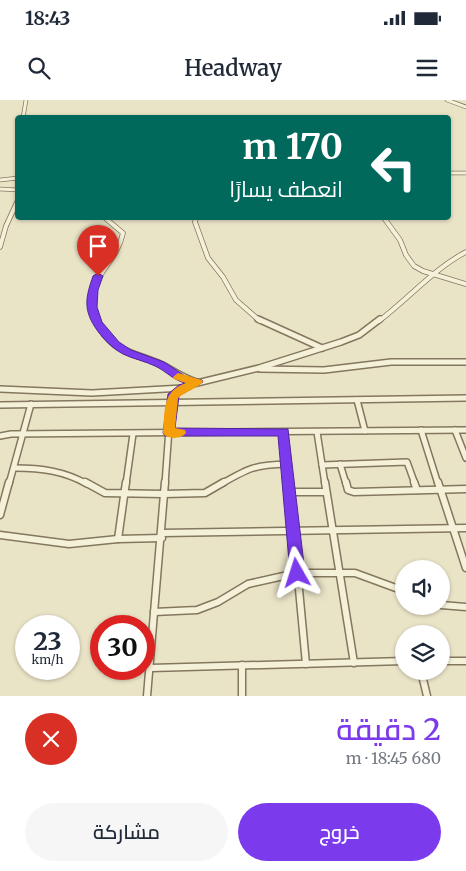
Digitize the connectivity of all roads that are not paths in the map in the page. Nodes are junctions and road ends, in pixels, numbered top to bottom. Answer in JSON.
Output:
{"nodes":[{"id":1,"x":26,"y":100,"type":"edge"},
{"id":2,"x":447,"y":100,"type":"edge"},
{"id":3,"x":466,"y":107,"type":"edge"},
{"id":4,"x":24,"y":115,"type":"edge"},
{"id":5,"x":451,"y":173,"type":"edge"},
{"id":6,"x":466,"y":173,"type":"edge"},
{"id":7,"x":15,"y":178,"type":"edge"},
{"id":8,"x":0,"y":180,"type":"edge"},
{"id":9,"x":0,"y":189,"type":"edge"},
{"id":10,"x":15,"y":190,"type":"edge"},
{"id":11,"x":15,"y":206,"type":"edge"},
{"id":12,"x":107,"y":220,"type":"edge"},
{"id":13,"x":196,"y":220,"type":"edge"},
{"id":14,"x":385,"y":220,"type":"edge"},
{"id":15,"x":0,"y":247,"type":"edge"},
{"id":16,"x":466,"y":252,"type":"edge"},
{"id":17,"x":435,"y":274,"type":"junction"},
{"id":18,"x":466,"y":284,"type":"edge"},
{"id":19,"x":323,"y":348,"type":"junction"},
{"id":20,"x":466,"y":362,"type":"edge"},
{"id":21,"x":254,"y":369,"type":"junction"},
{"id":22,"x":198,"y":382,"type":"junction"},
{"id":23,"x":183,"y":388,"type":"junction"},
{"id":24,"x":0,"y":389,"type":"edge"},
{"id":25,"x":466,"y":398,"type":"edge"},
{"id":26,"x":357,"y":400,"type":"junction"},
{"id":27,"x":171,"y":401,"type":"junction"},
{"id":28,"x":31,"y":404,"type":"junction"},
{"id":29,"x":0,"y":405,"type":"edge"},
{"id":30,"x":421,"y":430,"type":"junction"},
{"id":31,"x":455,"y":430,"type":"junction"},
{"id":32,"x":466,"y":430,"type":"edge"},
{"id":33,"x":365,"y":431,"type":"junction"},
{"id":34,"x":284,"y":432,"type":"junction"},
{"id":35,"x":317,"y":432,"type":"junction"},
{"id":36,"x":169,"y":433,"type":"junction"},
{"id":37,"x":23,"y":434,"type":"junction"},
{"id":38,"x":133,"y":434,"type":"junction"},
{"id":39,"x":0,"y":436,"type":"edge"},
{"id":40,"x":466,"y":458,"type":"edge"},
{"id":41,"x":287,"y":464,"type":"junction"},
{"id":42,"x":340,"y":464,"type":"junction"},
{"id":43,"x":322,"y":465,"type":"junction"},
{"id":44,"x":15,"y":468,"type":"junction"},
{"id":45,"x":441,"y":489,"type":"junction"},
{"id":46,"x":466,"y":489,"type":"edge"},
{"id":47,"x":417,"y":490,"type":"junction"},
{"id":48,"x":289,"y":492,"type":"junction"},
{"id":49,"x":326,"y":492,"type":"junction"},
{"id":50,"x":164,"y":494,"type":"junction"},
{"id":51,"x":3,"y":495,"type":"edge"},
{"id":52,"x":126,"y":495,"type":"junction"},
{"id":53,"x":0,"y":515,"type":"edge"},
{"id":54,"x":453,"y":528,"type":"junction"},
{"id":55,"x":466,"y":528,"type":"edge"},
{"id":56,"x":332,"y":530,"type":"junction"},
{"id":57,"x":292,"y":531,"type":"junction"},
{"id":58,"x":0,"y":536,"type":"edge"},
{"id":59,"x":162,"y":536,"type":"junction"},
{"id":60,"x":118,"y":540,"type":"junction"},
{"id":61,"x":466,"y":568,"type":"edge"},
{"id":62,"x":297,"y":573,"type":"junction"},
{"id":63,"x":339,"y":573,"type":"junction"},
{"id":64,"x":395,"y":587,"type":"edge"},
{"id":65,"x":450,"y":606,"type":"edge"},
{"id":66,"x":466,"y":607,"type":"edge"},
{"id":67,"x":154,"y":612,"type":"junction"},
{"id":68,"x":154,"y":615,"type":"edge"},
{"id":69,"x":395,"y":661,"type":"edge"},
{"id":70,"x":450,"y":661,"type":"edge"},
{"id":71,"x":466,"y":661,"type":"edge"},
{"id":72,"x":354,"y":663,"type":"junction"},
{"id":73,"x":306,"y":664,"type":"junction"},
{"id":74,"x":242,"y":665,"type":"junction"},
{"id":75,"x":155,"y":668,"type":"edge"},
{"id":76,"x":149,"y":680,"type":"edge"},
{"id":77,"x":423,"y":680,"type":"edge"},
{"id":78,"x":147,"y":696,"type":"edge"},
{"id":79,"x":242,"y":696,"type":"edge"},
{"id":80,"x":427,"y":696,"type":"edge"}],
"edges":[{"from":1,"to":4,"type":"street"},
{"from":2,"to":3,"type":"street"},
{"from":5,"to":6,"type":"street"},
{"from":7,"to":8,"type":"street"},
{"from":9,"to":10,"type":"street"},
{"from":11,"to":15,"type":"street"},
{"from":12,"to":22,"type":"street"},
{"from":13,"to":19,"type":"street"},
{"from":14,"to":17,"type":"street"},
{"from":16,"to":17,"type":"street"},
{"from":17,"to":18,"type":"street"},
{"from":17,"to":19,"type":"street"},
{"from":19,"to":21,"type":"street"},
{"from":20,"to":21,"type":"street"},
{"from":21,"to":22,"type":"street"},
{"from":22,"to":23,"type":"street"},
{"from":23,"to":24,"type":"street"},
{"from":23,"to":27,"type":"street"},
{"from":25,"to":26,"type":"street"},
{"from":26,"to":27,"type":"street"},
{"from":26,"to":33,"type":"street"},
{"from":27,"to":28,"type":"street"},
{"from":27,"to":36,"type":"street"},
{"from":28,"to":29,"type":"street"},
{"from":28,"to":37,"type":"street"},
{"from":30,"to":31,"type":"street"},
{"from":30,"to":33,"type":"street"},
{"from":30,"to":45,"type":"street"},
{"from":31,"to":32,"type":"street"},
{"from":31,"to":40,"type":"street"},
{"from":33,"to":35,"type":"street"},
{"from":34,"to":35,"type":"street"},
{"from":34,"to":36,"type":"street"},
{"from":34,"to":41,"type":"street"},
{"from":35,"to":43,"type":"street"},
{"from":36,"to":38,"type":"street"},
{"from":36,"to":50,"type":"street"},
{"from":37,"to":38,"type":"street"},
{"from":37,"to":39,"type":"street"},
{"from":37,"to":44,"type":"street"},
{"from":38,"to":52,"type":"street"},
{"from":41,"to":48,"type":"street"},
{"from":41,"to":50,"type":"street"},
{"from":42,"to":43,"type":"street"},
{"from":42,"to":47,"type":"street"},
{"from":42,"to":47,"type":"street"},
{"from":43,"to":49,"type":"street"},
{"from":44,"to":51,"type":"street"},
{"from":44,"to":52,"type":"street"},
{"from":45,"to":46,"type":"street"},
{"from":45,"to":47,"type":"street"},
{"from":45,"to":54,"type":"street"},
{"from":48,"to":49,"type":"street"},
{"from":48,"to":57,"type":"street"},
{"from":49,"to":56,"type":"street"},
{"from":50,"to":52,"type":"street"},
{"from":50,"to":59,"type":"street"},
{"from":51,"to":53,"type":"street"},
{"from":52,"to":60,"type":"street"},
{"from":54,"to":55,"type":"street"},
{"from":54,"to":56,"type":"street"},
{"from":54,"to":61,"type":"street"},
{"from":56,"to":57,"type":"street"},
{"from":56,"to":63,"type":"street"},
{"from":57,"to":59,"type":"street"},
{"from":57,"to":62,"type":"street"},
{"from":58,"to":60,"type":"street"},
{"from":59,"to":60,"type":"street"},
{"from":59,"to":67,"type":"street"},
{"from":62,"to":63,"type":"street"},
{"from":62,"to":67,"type":"street"},
{"from":62,"to":73,"type":"street"},
{"from":63,"to":64,"type":"street"},
{"from":63,"to":72,"type":"street"},
{"from":65,"to":66,"type":"street"},
{"from":67,"to":68,"type":"street"},
{"from":69,"to":72,"type":"street"},
{"from":70,"to":71,"type":"street"},
{"from":72,"to":73,"type":"street"},
{"from":73,"to":74,"type":"street"},
{"from":74,"to":75,"type":"street"},
{"from":74,"to":79,"type":"street"},
{"from":76,"to":78,"type":"street"},
{"from":77,"to":80,"type":"street"}]}
